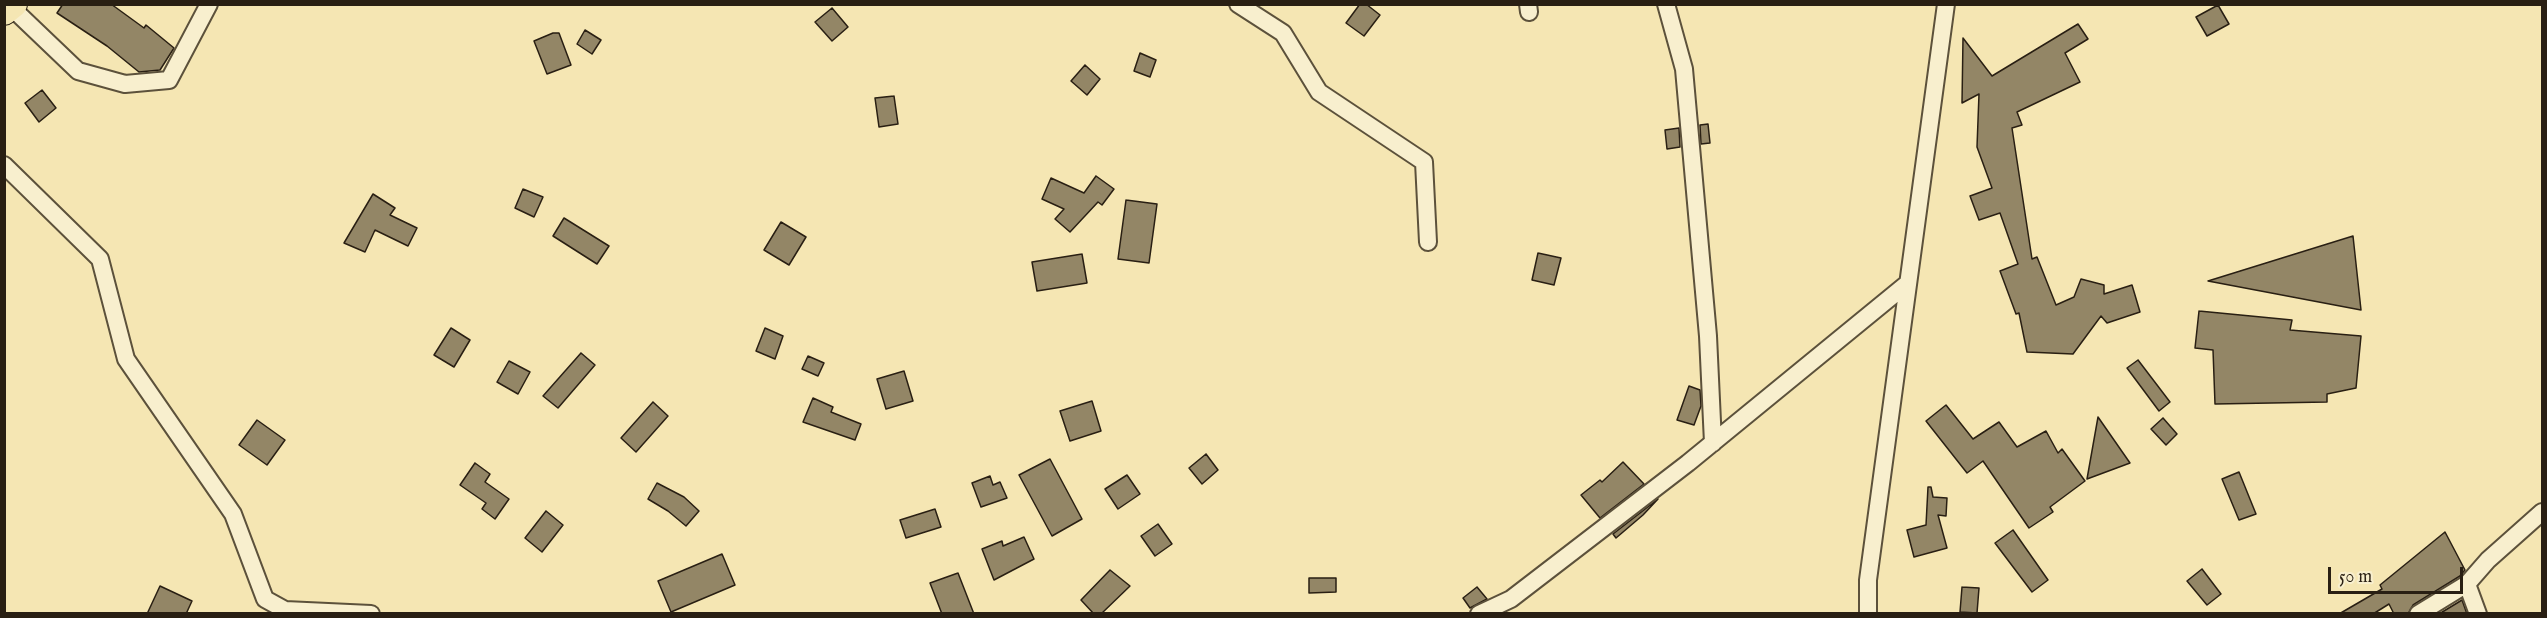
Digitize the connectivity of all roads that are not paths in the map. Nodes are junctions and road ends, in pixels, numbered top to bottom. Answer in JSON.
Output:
{"nodes":[{"id":1,"x":209,"y":4,"type":"edge"},
{"id":2,"x":1238,"y":4,"type":"edge"},
{"id":3,"x":1666,"y":4,"type":"edge"},
{"id":4,"x":1946,"y":4,"type":"edge"},
{"id":5,"x":10,"y":8,"type":"edge"},
{"id":6,"x":4,"y":165,"type":"edge"},
{"id":7,"x":1428,"y":242,"type":"dead end"},
{"id":8,"x":1908,"y":283,"type":"junction"},
{"id":9,"x":1713,"y":443,"type":"junction"},
{"id":10,"x":2542,"y":512,"type":"edge"},
{"id":11,"x":2467,"y":584,"type":"junction"},
{"id":12,"x":371,"y":614,"type":"edge"},
{"id":13,"x":1479,"y":614,"type":"edge"},
{"id":14,"x":1868,"y":614,"type":"edge"},
{"id":15,"x":2418,"y":614,"type":"edge"},
{"id":16,"x":2478,"y":614,"type":"edge"}],
"edges":[{"from":1,"to":5,"type":"street"},
{"from":2,"to":7,"type":"street"},
{"from":3,"to":9,"type":"street"},
{"from":4,"to":8,"type":"street"},
{"from":6,"to":12,"type":"street"},
{"from":8,"to":9,"type":"street"},
{"from":8,"to":14,"type":"street"},
{"from":9,"to":13,"type":"street"},
{"from":10,"to":11,"type":"street"},
{"from":11,"to":15,"type":"street"},
{"from":11,"to":16,"type":"street"}]}
